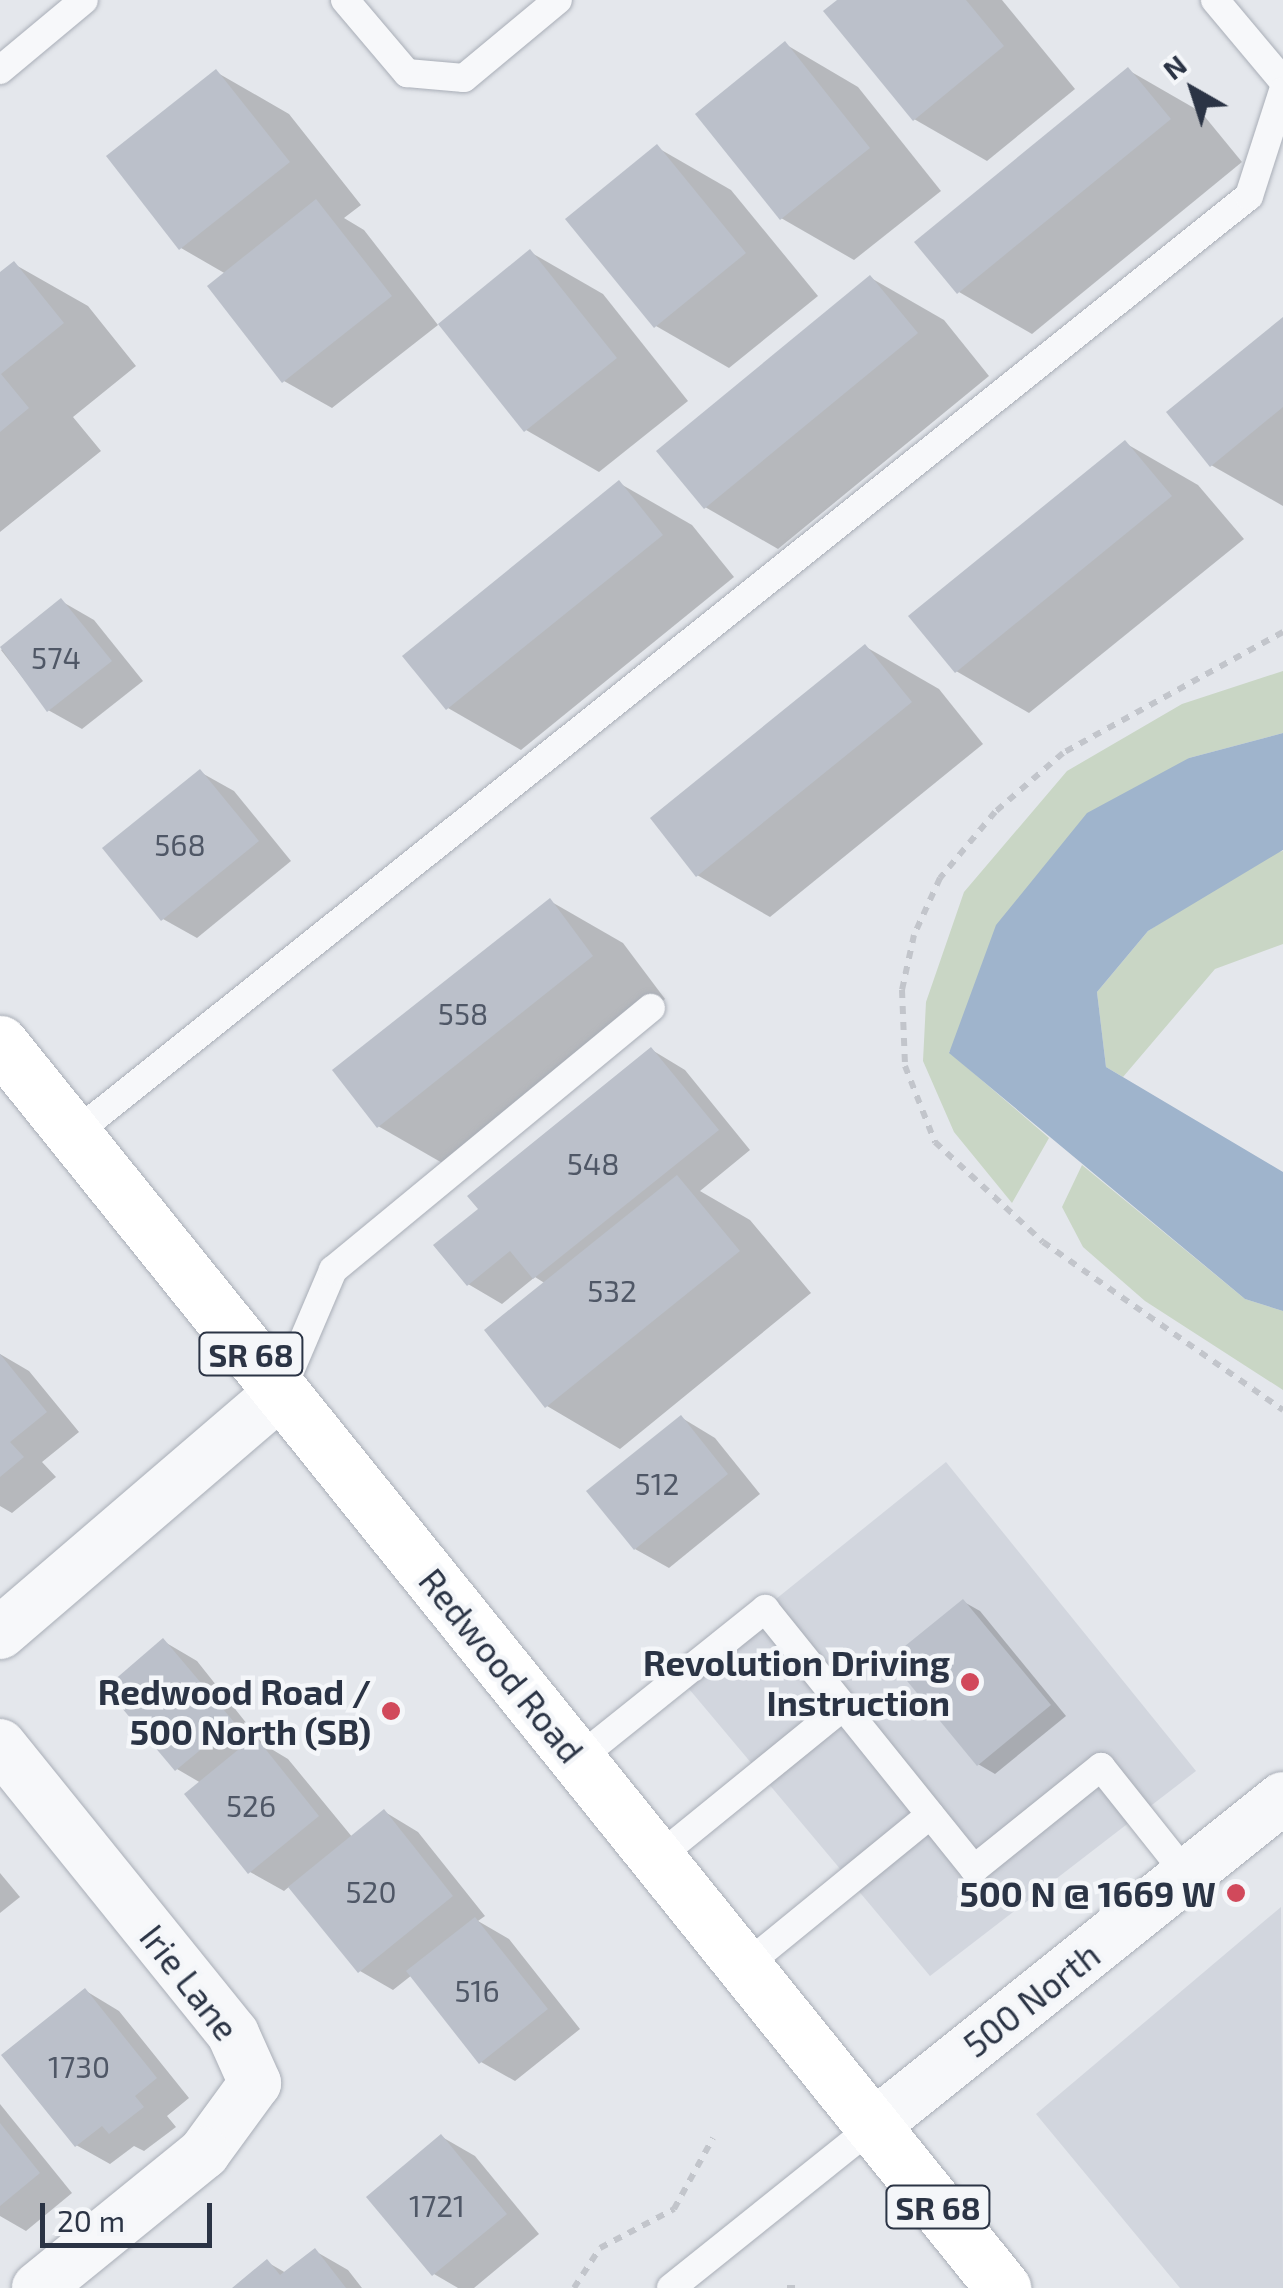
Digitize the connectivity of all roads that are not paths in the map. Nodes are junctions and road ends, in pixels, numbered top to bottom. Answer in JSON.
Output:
{"nodes":[{"id":1,"x":84,"y":0,"type":"edge"},
{"id":2,"x":345,"y":0,"type":"edge"},
{"id":3,"x":558,"y":0,"type":"edge"},
{"id":4,"x":1215,"y":0,"type":"edge"},
{"id":5,"x":0,"y":70,"type":"edge"},
{"id":6,"x":1283,"y":81,"type":"edge"},
{"id":7,"x":1283,"y":91,"type":"edge"},
{"id":8,"x":651,"y":1008,"type":"dead end"},
{"id":9,"x":0,"y":1043,"type":"edge"},
{"id":10,"x":74,"y":1134,"type":"junction"},
{"id":11,"x":281,"y":1392,"type":"junction"},
{"id":12,"x":0,"y":1633,"type":"edge"},
{"id":13,"x":843,"y":1706,"type":"junction"},
{"id":14,"x":0,"y":1744,"type":"edge"},
{"id":15,"x":578,"y":1759,"type":"junction"},
{"id":16,"x":1283,"y":1798,"type":"edge"},
{"id":17,"x":930,"y":1815,"type":"junction"},
{"id":18,"x":657,"y":1858,"type":"junction"},
{"id":19,"x":1187,"y":1875,"type":"junction"},
{"id":20,"x":745,"y":1966,"type":"junction"},
{"id":21,"x":873,"y":2126,"type":"junction"},
{"id":22,"x":38,"y":2288,"type":"edge"},
{"id":23,"x":671,"y":2288,"type":"edge"},
{"id":24,"x":1003,"y":2288,"type":"edge"}],
"edges":[{"from":1,"to":5,"type":"lane"},
{"from":2,"to":3,"type":"lane"},
{"from":4,"to":6,"type":"lane"},
{"from":7,"to":10,"type":"lane"},
{"from":8,"to":11,"type":"lane"},
{"from":9,"to":10,"type":"main road","name":"Redwood Road","number":"SR 68"},
{"from":10,"to":11,"type":"main road","name":"Redwood Road","number":"SR 68"},
{"from":11,"to":12,"type":"street"},
{"from":11,"to":15,"type":"main road","name":"Redwood Road","number":"SR 68"},
{"from":13,"to":15,"type":"lane"},
{"from":13,"to":17,"type":"lane"},
{"from":13,"to":18,"type":"lane"},
{"from":14,"to":22,"type":"street","name":"Irie Lane"},
{"from":15,"to":18,"type":"main road","name":"Redwood Road","number":"SR 68"},
{"from":16,"to":19,"type":"street","name":"500 North"},
{"from":17,"to":19,"type":"lane"},
{"from":17,"to":20,"type":"lane"},
{"from":18,"to":20,"type":"main road","name":"Redwood Road","number":"SR 68"},
{"from":19,"to":21,"type":"street","name":"500 North"},
{"from":20,"to":21,"type":"main road","name":"Redwood Road","number":"SR 68"},
{"from":21,"to":23,"type":"lane"},
{"from":21,"to":24,"type":"main road","name":"Redwood Road","number":"SR 68"}]}
